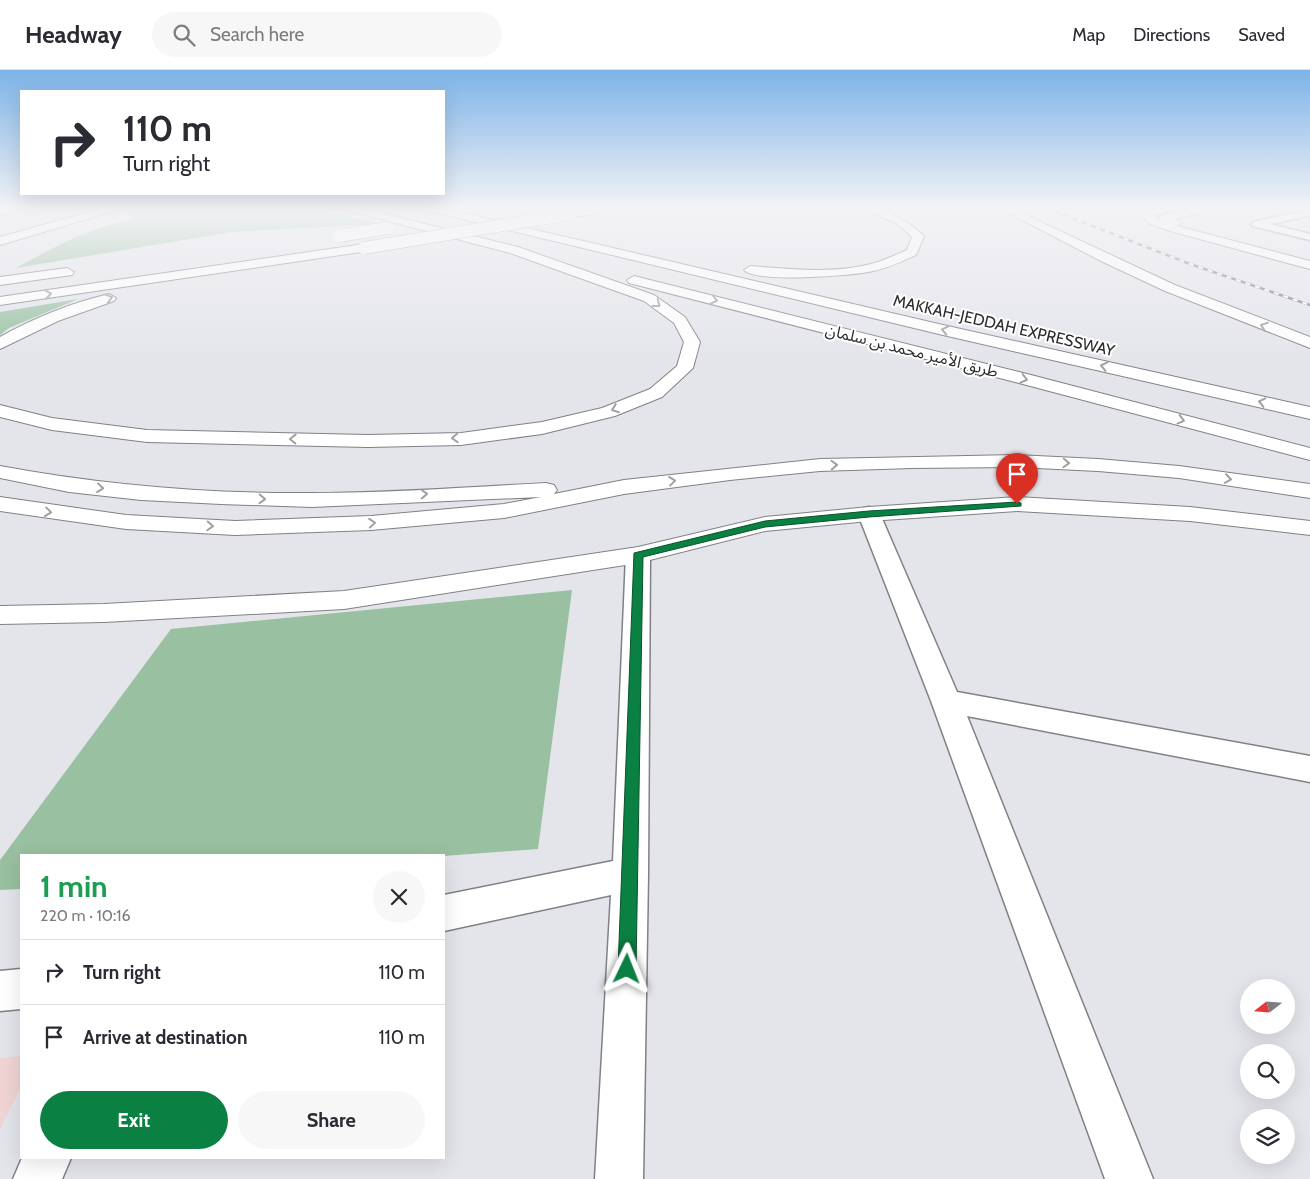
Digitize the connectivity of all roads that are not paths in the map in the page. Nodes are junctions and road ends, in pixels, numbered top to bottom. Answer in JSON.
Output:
{"nodes":[{"id":1,"x":266,"y":261,"type":"joint"},
{"id":2,"x":544,"y":261,"type":"edge"},
{"id":3,"x":557,"y":261,"type":"edge"},
{"id":4,"x":653,"y":261,"type":"edge"},
{"id":5,"x":687,"y":261,"type":"edge"},
{"id":6,"x":893,"y":261,"type":"edge"},
{"id":7,"x":1111,"y":261,"type":"edge"},
{"id":8,"x":1121,"y":261,"type":"edge"},
{"id":9,"x":1294,"y":261,"type":"edge"},
{"id":10,"x":1310,"y":265,"type":"edge"},
{"id":11,"x":78,"y":271,"type":"dead end"},
{"id":12,"x":0,"y":281,"type":"edge"},
{"id":13,"x":1170,"y":288,"type":"junction"},
{"id":14,"x":0,"y":301,"type":"edge"},
{"id":15,"x":1310,"y":343,"type":"edge"},
{"id":16,"x":0,"y":344,"type":"edge"},
{"id":17,"x":0,"y":411,"type":"edge"},
{"id":18,"x":1310,"y":413,"type":"edge"},
{"id":19,"x":1310,"y":454,"type":"edge"},
{"id":20,"x":0,"y":472,"type":"edge"},
{"id":21,"x":624,"y":487,"type":"junction"},
{"id":22,"x":1310,"y":491,"type":"edge"},
{"id":23,"x":0,"y":504,"type":"edge"},
{"id":24,"x":869,"y":514,"type":"junction"},
{"id":25,"x":1310,"y":528,"type":"edge"},
{"id":26,"x":638,"y":555,"type":"junction"},
{"id":27,"x":0,"y":615,"type":"edge"},
{"id":28,"x":946,"y":701,"type":"junction"},
{"id":29,"x":1310,"y":769,"type":"edge"},
{"id":30,"x":630,"y":874,"type":"junction"},
{"id":31,"x":445,"y":913,"type":"edge"},
{"id":32,"x":20,"y":989,"type":"edge"},
{"id":33,"x":0,"y":991,"type":"edge"},
{"id":34,"x":47,"y":1159,"type":"edge"},
{"id":35,"x":38,"y":1179,"type":"edge"},
{"id":36,"x":619,"y":1179,"type":"edge"},
{"id":37,"x":1128,"y":1179,"type":"edge"}],
"edges":[{"from":14,"to":1,"type":"main road","one_way":true},
{"from":16,"to":1,"type":"main road","one_way":true},
{"from":2,"to":17,"type":"main road","one_way":true},
{"from":3,"to":19,"type":"main road","name":"طريق الأمير محمد بن سلمان","one_way":true},
{"from":18,"to":4,"type":"main road","name":"MAKKAH-JEDDAH EXPRESSWAY","one_way":true},
{"from":5,"to":6,"type":"main road"},
{"from":7,"to":13,"type":"main road"},
{"from":8,"to":13,"type":"main road"},
{"from":9,"to":10,"type":"main road"},
{"from":11,"to":12,"type":"main road"},
{"from":15,"to":13,"type":"main road","one_way":true},
{"from":20,"to":21,"type":"main road","one_way":true},
{"from":21,"to":22,"type":"main road","one_way":true},
{"from":23,"to":21,"type":"main road","one_way":true},
{"from":24,"to":25,"type":"main road"},
{"from":24,"to":26,"type":"main road"},
{"from":24,"to":28,"type":"street"},
{"from":26,"to":27,"type":"main road"},
{"from":26,"to":30,"type":"street"},
{"from":28,"to":29,"type":"street"},
{"from":28,"to":37,"type":"street"},
{"from":30,"to":31,"type":"street"},
{"from":30,"to":36,"type":"street"},
{"from":32,"to":33,"type":"street"},
{"from":34,"to":35,"type":"street"}]}
